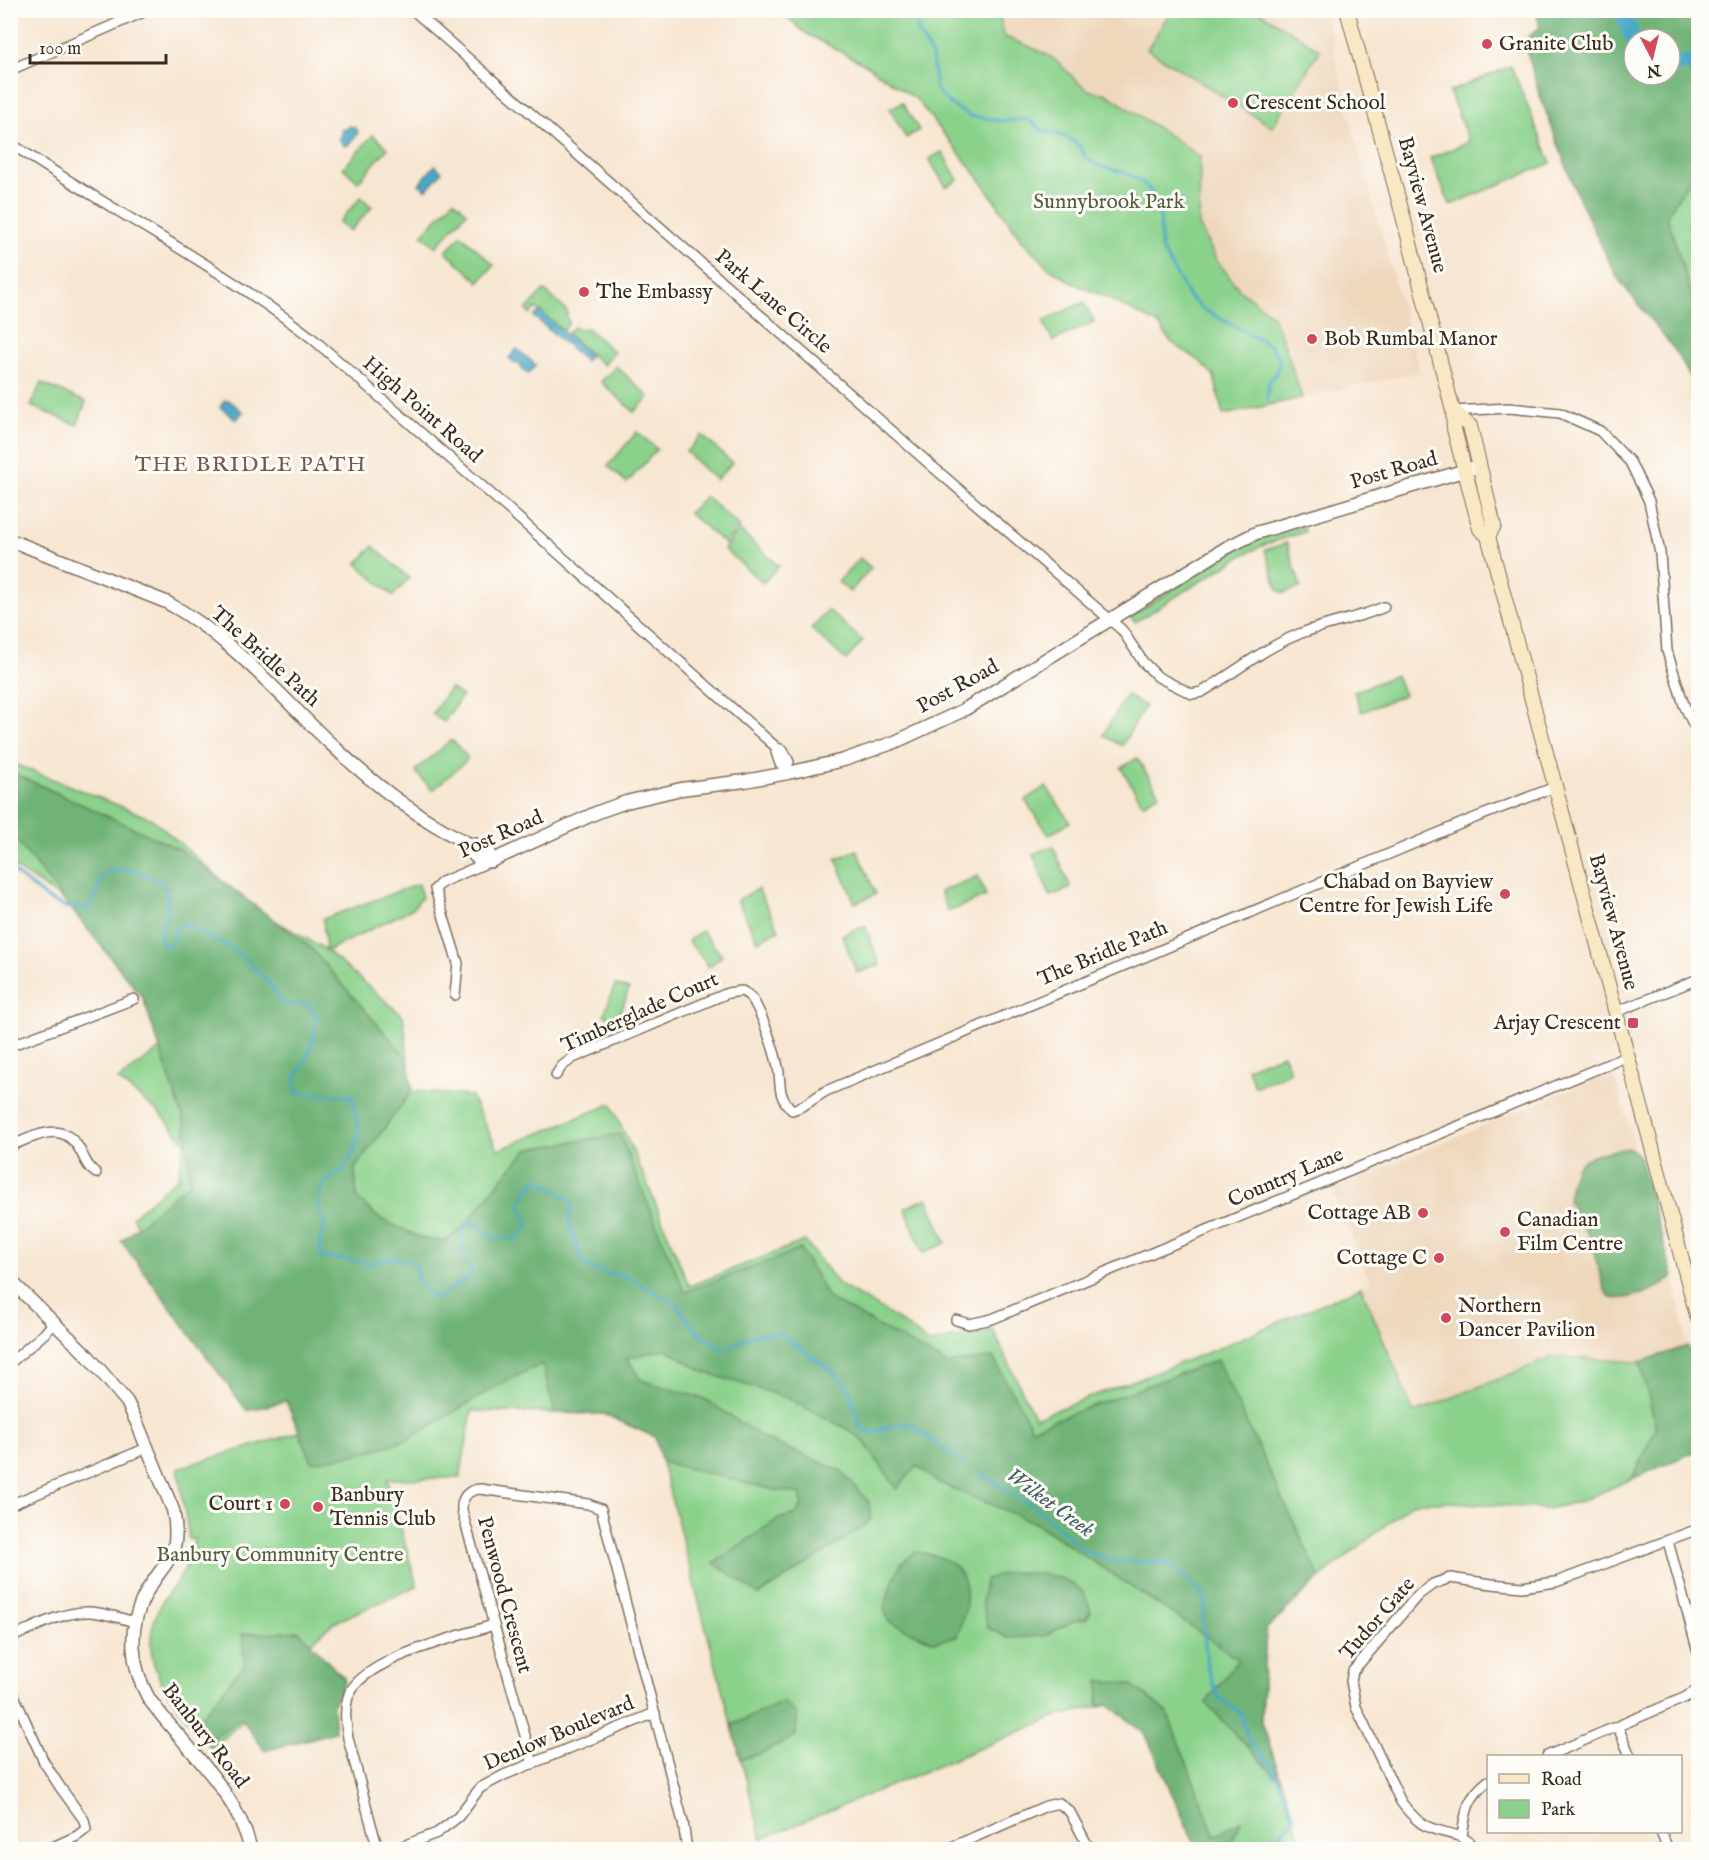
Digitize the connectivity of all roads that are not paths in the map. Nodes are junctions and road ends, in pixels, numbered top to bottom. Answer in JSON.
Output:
{"nodes":[{"id":1,"x":148,"y":10,"type":"edge"},
{"id":2,"x":413,"y":10,"type":"edge"},
{"id":3,"x":1347,"y":10,"type":"edge"},
{"id":4,"x":10,"y":70,"type":"edge"},
{"id":5,"x":10,"y":142,"type":"edge"},
{"id":6,"x":1453,"y":411,"type":"junction"},
{"id":7,"x":1480,"y":466,"type":"junction"},
{"id":8,"x":1465,"y":470,"type":"junction"},
{"id":9,"x":1488,"y":536,"type":"junction"},
{"id":10,"x":10,"y":540,"type":"edge"},
{"id":11,"x":1384,"y":607,"type":"dead end"},
{"id":12,"x":1109,"y":620,"type":"junction"},
{"id":13,"x":1698,"y":734,"type":"edge"},
{"id":14,"x":787,"y":770,"type":"junction"},
{"id":15,"x":1555,"y":788,"type":"junction"},
{"id":16,"x":491,"y":861,"type":"junction"},
{"id":17,"x":1698,"y":979,"type":"edge"},
{"id":18,"x":742,"y":991,"type":"joint"},
{"id":19,"x":455,"y":995,"type":"dead end"},
{"id":20,"x":134,"y":999,"type":"dead end"},
{"id":21,"x":1616,"y":1012,"type":"junction"},
{"id":22,"x":10,"y":1046,"type":"edge"},
{"id":23,"x":1628,"y":1056,"type":"junction"},
{"id":24,"x":556,"y":1075,"type":"dead end"},
{"id":25,"x":10,"y":1146,"type":"edge"},
{"id":26,"x":96,"y":1173,"type":"dead end"},
{"id":27,"x":10,"y":1280,"type":"edge"},
{"id":28,"x":1698,"y":1318,"type":"edge"},
{"id":29,"x":956,"y":1320,"type":"dead end"},
{"id":30,"x":53,"y":1323,"type":"junction"},
{"id":31,"x":10,"y":1363,"type":"edge"},
{"id":32,"x":147,"y":1448,"type":"junction"},
{"id":33,"x":10,"y":1505,"type":"edge"},
{"id":34,"x":1698,"y":1529,"type":"edge"},
{"id":35,"x":1668,"y":1541,"type":"junction"},
{"id":36,"x":135,"y":1622,"type":"junction"},
{"id":37,"x":493,"y":1625,"type":"junction"},
{"id":38,"x":10,"y":1638,"type":"edge"},
{"id":39,"x":1698,"y":1652,"type":"edge"},
{"id":40,"x":10,"y":1687,"type":"edge"},
{"id":41,"x":1698,"y":1690,"type":"edge"},
{"id":42,"x":655,"y":1713,"type":"junction"},
{"id":43,"x":1618,"y":1727,"type":"junction"},
{"id":44,"x":1549,"y":1755,"type":"edge"},
{"id":45,"x":1630,"y":1755,"type":"edge"},
{"id":46,"x":533,"y":1764,"type":"junction"},
{"id":47,"x":1487,"y":1782,"type":"edge"},
{"id":48,"x":1661,"y":1833,"type":"edge"},
{"id":49,"x":1462,"y":1836,"type":"junction"},
{"id":50,"x":687,"y":1848,"type":"edge"},
{"id":51,"x":46,"y":1850,"type":"edge"},
{"id":52,"x":251,"y":1850,"type":"edge"},
{"id":53,"x":378,"y":1850,"type":"edge"},
{"id":54,"x":392,"y":1850,"type":"edge"},
{"id":55,"x":676,"y":1850,"type":"edge"},
{"id":56,"x":945,"y":1850,"type":"edge"},
{"id":57,"x":1090,"y":1850,"type":"edge"},
{"id":58,"x":1478,"y":1850,"type":"edge"},
{"id":59,"x":1668,"y":1850,"type":"edge"}],
"edges":[{"from":1,"to":4,"type":"street"},
{"from":2,"to":12,"type":"street","name":"Park Lane Circle"},
{"from":3,"to":6,"type":"main road","name":"Bayview Avenue"},
{"from":5,"to":14,"type":"street","name":"High Point Road"},
{"from":6,"to":7,"type":"main road","name":"Bayview Avenue"},
{"from":6,"to":8,"type":"main road","name":"Bayview Avenue"},
{"from":6,"to":13,"type":"street"},
{"from":7,"to":8,"type":"street","name":"Post Road"},
{"from":7,"to":9,"type":"main road","name":"Bayview Avenue"},
{"from":8,"to":9,"type":"main road","name":"Bayview Avenue"},
{"from":8,"to":12,"type":"street","name":"Post Road"},
{"from":9,"to":15,"type":"main road","name":"Bayview Avenue"},
{"from":10,"to":16,"type":"street","name":"The Bridle Path"},
{"from":11,"to":12,"type":"street","name":"Park Lane Circle"},
{"from":12,"to":14,"type":"street","name":"Post Road"},
{"from":14,"to":16,"type":"street","name":"Post Road"},
{"from":15,"to":18,"type":"street","name":"The Bridle Path"},
{"from":15,"to":21,"type":"main road","name":"Bayview Avenue"},
{"from":16,"to":19,"type":"street","name":"Post Road"},
{"from":17,"to":21,"type":"street"},
{"from":18,"to":24,"type":"street","name":"Timberglade Court"},
{"from":20,"to":22,"type":"street"},
{"from":21,"to":23,"type":"main road","name":"Bayview Avenue"},
{"from":23,"to":28,"type":"main road","name":"Bayview Avenue"},
{"from":23,"to":29,"type":"street","name":"Country Lane"},
{"from":25,"to":26,"type":"street"},
{"from":27,"to":30,"type":"street","name":"Banbury Road"},
{"from":30,"to":31,"type":"street"},
{"from":30,"to":32,"type":"street","name":"Banbury Road"},
{"from":32,"to":33,"type":"street"},
{"from":32,"to":36,"type":"street","name":"Banbury Road"},
{"from":34,"to":35,"type":"street","name":"Tudor Gate"},
{"from":35,"to":39,"type":"street"},
{"from":35,"to":49,"type":"street","name":"Tudor Gate"},
{"from":36,"to":38,"type":"street"},
{"from":36,"to":52,"type":"street","name":"Banbury Road"},
{"from":37,"to":42,"type":"street","name":"Penwood Crescent"},
{"from":37,"to":46,"type":"street","name":"Penwood Crescent"},
{"from":37,"to":53,"type":"street"},
{"from":40,"to":51,"type":"street"},
{"from":41,"to":43,"type":"street"},
{"from":42,"to":46,"type":"street","name":"Denlow Boulevard"},
{"from":42,"to":50,"type":"street"},
{"from":43,"to":44,"type":"street"},
{"from":43,"to":45,"type":"street"},
{"from":46,"to":54,"type":"street","name":"Denlow Boulevard"},
{"from":47,"to":49,"type":"street"},
{"from":48,"to":59,"type":"street"},
{"from":49,"to":58,"type":"street"},
{"from":50,"to":55,"type":"street"},
{"from":56,"to":57,"type":"street"}]}
